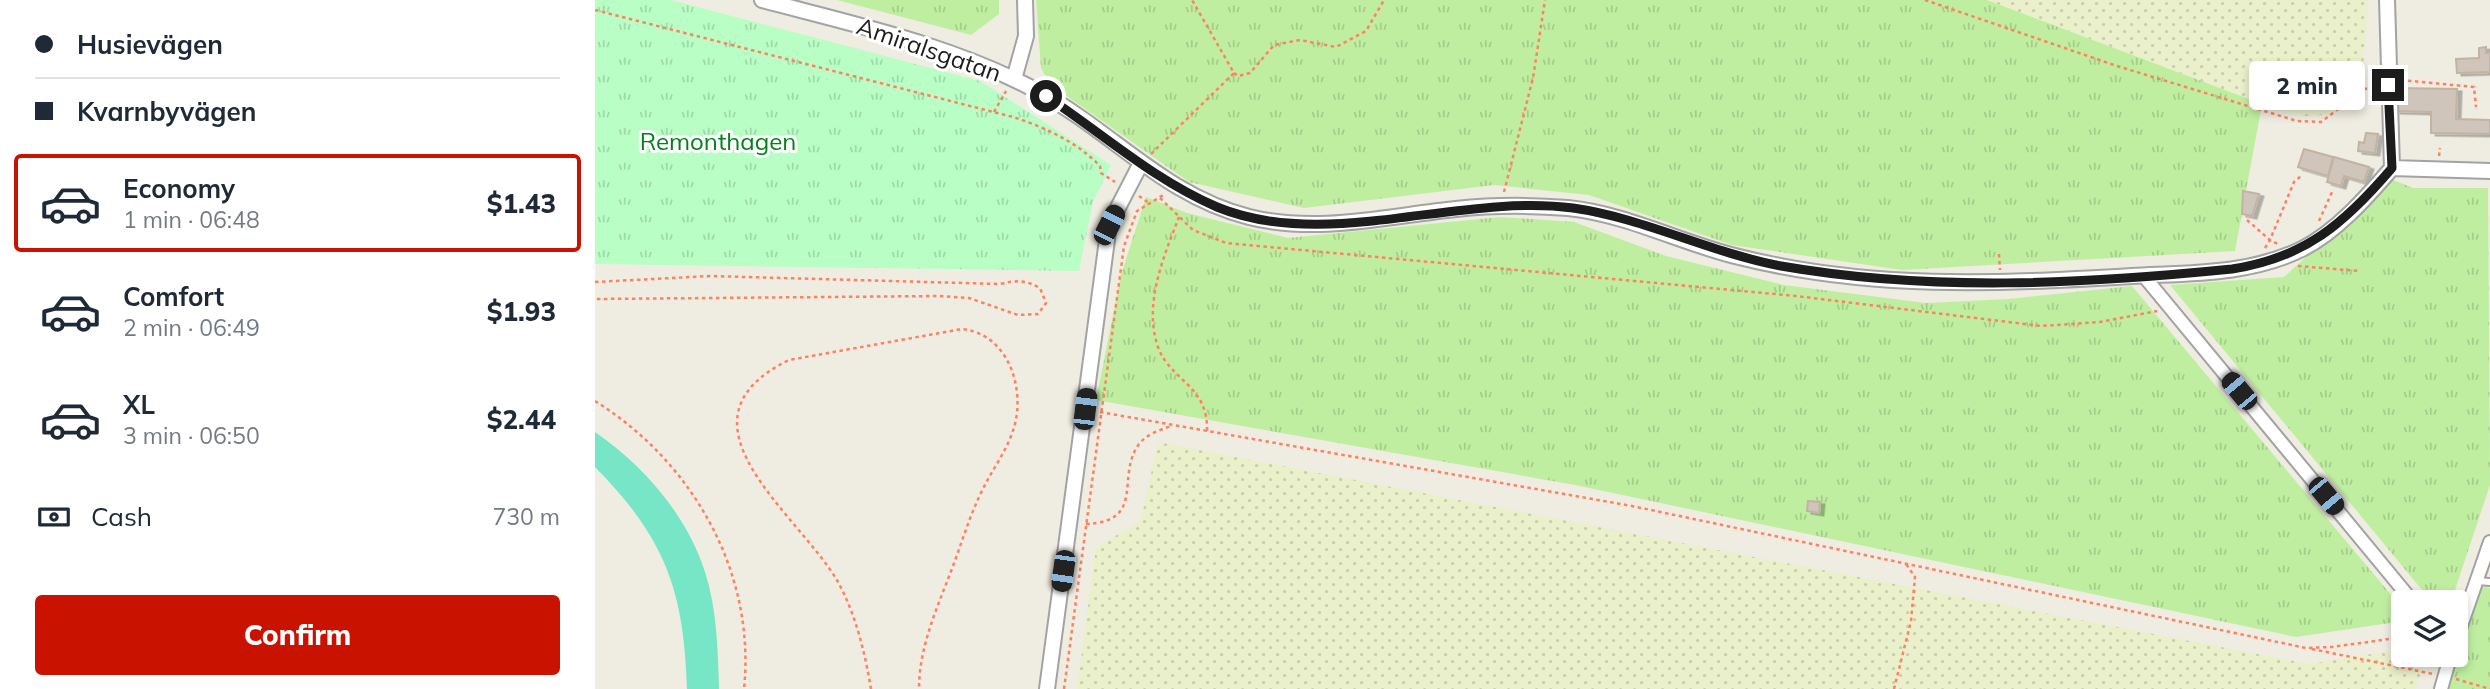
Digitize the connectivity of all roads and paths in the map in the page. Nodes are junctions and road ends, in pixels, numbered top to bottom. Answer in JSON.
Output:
{"nodes":[{"id":1,"x":762,"y":0,"type":"edge"},
{"id":2,"x":1025,"y":0,"type":"edge"},
{"id":3,"x":1192,"y":0,"type":"edge"},
{"id":4,"x":1384,"y":0,"type":"edge"},
{"id":5,"x":1545,"y":0,"type":"edge"},
{"id":6,"x":1925,"y":0,"type":"edge"},
{"id":7,"x":2387,"y":0,"type":"edge"},
{"id":8,"x":595,"y":10,"type":"edge"},
{"id":9,"x":1234,"y":73,"type":"junction"},
{"id":10,"x":1014,"y":79,"type":"junction"},
{"id":11,"x":2388,"y":82,"type":"junction"},
{"id":12,"x":2476,"y":107,"type":"dead end"},
{"id":13,"x":994,"y":112,"type":"junction"},
{"id":14,"x":1140,"y":165,"type":"junction"},
{"id":15,"x":2392,"y":168,"type":"junction"},
{"id":16,"x":2490,"y":171,"type":"edge"},
{"id":17,"x":2302,"y":175,"type":"dead end"},
{"id":18,"x":1174,"y":185,"type":"junction"},
{"id":19,"x":1128,"y":189,"type":"junction"},
{"id":20,"x":2332,"y":192,"type":"dead end"},
{"id":21,"x":1160,"y":198,"type":"junction"},
{"id":22,"x":1149,"y":203,"type":"junction"},
{"id":23,"x":1504,"y":206,"type":"junction"},
{"id":24,"x":1179,"y":217,"type":"junction"},
{"id":25,"x":2247,"y":220,"type":"dead end"},
{"id":26,"x":2309,"y":245,"type":"junction"},
{"id":27,"x":2278,"y":259,"type":"junction"},
{"id":28,"x":2359,"y":271,"type":"dead end"},
{"id":29,"x":2143,"y":275,"type":"junction"},
{"id":30,"x":595,"y":282,"type":"edge"},
{"id":31,"x":595,"y":299,"type":"edge"},
{"id":32,"x":2169,"y":306,"type":"junction"},
{"id":33,"x":595,"y":401,"type":"edge"},
{"id":34,"x":1100,"y":412,"type":"junction"},
{"id":35,"x":1171,"y":426,"type":"junction"},
{"id":36,"x":1207,"y":432,"type":"junction"},
{"id":37,"x":1085,"y":524,"type":"junction"},
{"id":38,"x":2490,"y":542,"type":"edge"},
{"id":39,"x":1906,"y":564,"type":"junction"},
{"id":40,"x":2484,"y":581,"type":"edge"},
{"id":41,"x":2403,"y":590,"type":"edge"},
{"id":42,"x":2468,"y":615,"type":"edge"},
{"id":43,"x":2391,"y":639,"type":"edge"},
{"id":44,"x":2306,"y":648,"type":"junction"},
{"id":45,"x":2443,"y":683,"type":"edge"},
{"id":46,"x":744,"y":689,"type":"edge"},
{"id":47,"x":871,"y":689,"type":"edge"},
{"id":48,"x":919,"y":689,"type":"edge"},
{"id":49,"x":1047,"y":689,"type":"edge"},
{"id":50,"x":1064,"y":689,"type":"edge"},
{"id":51,"x":1894,"y":689,"type":"edge"},
{"id":52,"x":2490,"y":689,"type":"edge"}],
"edges":[{"from":1,"to":10,"type":"street","name":"Amiralsgatan"},
{"from":2,"to":10,"type":"street"},
{"from":3,"to":9,"type":"path"},
{"from":4,"to":9,"type":"path"},
{"from":5,"to":23,"type":"path"},
{"from":6,"to":11,"type":"path"},
{"from":7,"to":11,"type":"street"},
{"from":8,"to":13,"type":"path"},
{"from":9,"to":14,"type":"path"},
{"from":10,"to":13,"type":"path"},
{"from":10,"to":14,"type":"street","name":"Amiralsgatan"},
{"from":11,"to":12,"type":"path"},
{"from":11,"to":15,"type":"street"},
{"from":13,"to":19,"type":"path"},
{"from":14,"to":18,"type":"street","name":"Amiralsgatan"},
{"from":14,"to":19,"type":"street"},
{"from":15,"to":16,"type":"street"},
{"from":15,"to":26,"type":"street","name":"Amiralsgatan"},
{"from":17,"to":25,"type":"path"},
{"from":18,"to":21,"type":"path"},
{"from":18,"to":23,"type":"street","name":"Amiralsgatan"},
{"from":19,"to":22,"type":"path"},
{"from":19,"to":49,"type":"street"},
{"from":20,"to":26,"type":"path"},
{"from":21,"to":22,"type":"path"},
{"from":21,"to":24,"type":"path"},
{"from":22,"to":34,"type":"path"},
{"from":23,"to":29,"type":"street","name":"Amiralsgatan"},
{"from":24,"to":32,"type":"path"},
{"from":24,"to":36,"type":"path"},
{"from":26,"to":27,"type":"street","name":"Amiralsgatan"},
{"from":27,"to":28,"type":"path"},
{"from":27,"to":29,"type":"street","name":"Amiralsgatan"},
{"from":29,"to":32,"type":"street"},
{"from":30,"to":31,"type":"path"},
{"from":32,"to":41,"type":"street"},
{"from":33,"to":46,"type":"path"},
{"from":34,"to":35,"type":"path"},
{"from":34,"to":37,"type":"path"},
{"from":35,"to":36,"type":"path"},
{"from":35,"to":37,"type":"path"},
{"from":36,"to":39,"type":"path"},
{"from":37,"to":50,"type":"path"},
{"from":38,"to":40,"type":"street"},
{"from":39,"to":44,"type":"path"},
{"from":39,"to":51,"type":"path"},
{"from":40,"to":42,"type":"street"},
{"from":43,"to":44,"type":"path"},
{"from":44,"to":45,"type":"path"},
{"from":45,"to":52,"type":"path"},
{"from":47,"to":48,"type":"path"}]}
